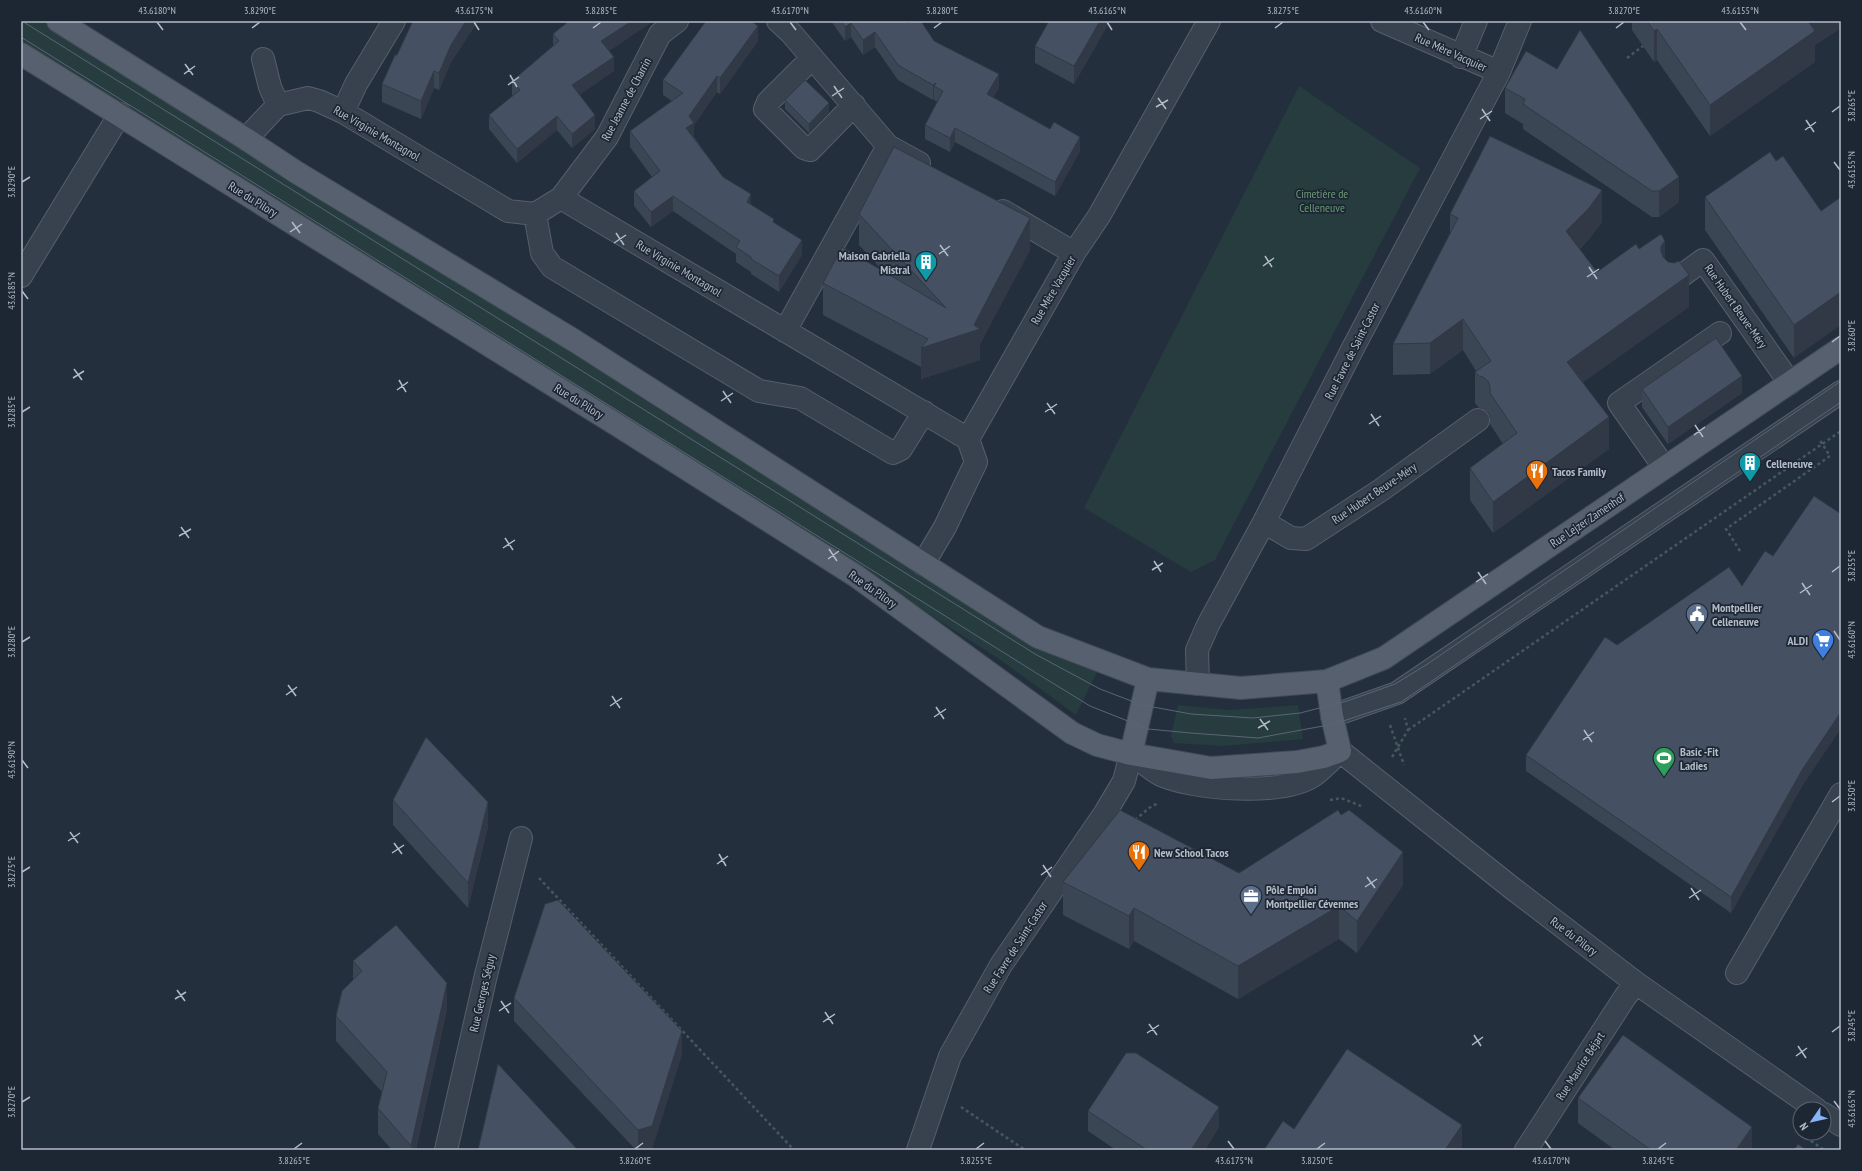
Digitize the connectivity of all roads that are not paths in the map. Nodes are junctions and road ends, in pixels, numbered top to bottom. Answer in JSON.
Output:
{"nodes":[{"id":1,"x":58,"y":21,"type":"edge"},
{"id":2,"x":394,"y":21,"type":"edge"},
{"id":3,"x":677,"y":21,"type":"edge"},
{"id":4,"x":778,"y":21,"type":"edge"},
{"id":5,"x":1209,"y":21,"type":"edge"},
{"id":6,"x":1382,"y":21,"type":"edge"},
{"id":7,"x":1476,"y":21,"type":"edge"},
{"id":8,"x":1520,"y":21,"type":"edge"},
{"id":9,"x":21,"y":54,"type":"edge"},
{"id":10,"x":1461,"y":57,"type":"junction"},
{"id":11,"x":812,"y":58,"type":"junction"},
{"id":12,"x":263,"y":59,"type":"dead end"},
{"id":13,"x":1499,"y":72,"type":"junction"},
{"id":14,"x":278,"y":105,"type":"junction"},
{"id":15,"x":854,"y":106,"type":"junction"},
{"id":16,"x":343,"y":112,"type":"junction"},
{"id":17,"x":120,"y":114,"type":"junction"},
{"id":18,"x":246,"y":139,"type":"junction"},
{"id":19,"x":888,"y":146,"type":"junction"},
{"id":20,"x":935,"y":172,"type":"edge"},
{"id":21,"x":561,"y":198,"type":"junction"},
{"id":22,"x":989,"y":203,"type":"edge"},
{"id":23,"x":535,"y":214,"type":"junction"},
{"id":24,"x":1074,"y":253,"type":"junction"},
{"id":25,"x":21,"y":276,"type":"edge"},
{"id":26,"x":1673,"y":282,"type":"edge"},
{"id":27,"x":785,"y":331,"type":"junction"},
{"id":28,"x":1720,"y":333,"type":"dead end"},
{"id":29,"x":1841,"y":348,"type":"edge"},
{"id":30,"x":1790,"y":383,"type":"junction"},
{"id":31,"x":1841,"y":392,"type":"edge"},
{"id":32,"x":924,"y":412,"type":"junction"},
{"id":33,"x":1478,"y":420,"type":"dead end"},
{"id":34,"x":968,"y":438,"type":"junction"},
{"id":35,"x":1664,"y":468,"type":"junction"},
{"id":36,"x":1264,"y":522,"type":"junction"},
{"id":37,"x":923,"y":564,"type":"junction"},
{"id":38,"x":1148,"y":679,"type":"junction"},
{"id":39,"x":1327,"y":681,"type":"junction"},
{"id":40,"x":1198,"y":684,"type":"junction"},
{"id":41,"x":1332,"y":716,"type":"junction"},
{"id":42,"x":1340,"y":751,"type":"junction"},
{"id":43,"x":1131,"y":754,"type":"junction"},
{"id":44,"x":1841,"y":794,"type":"edge"},
{"id":45,"x":519,"y":846,"type":"road end"},
{"id":46,"x":1737,"y":973,"type":"dead end"},
{"id":47,"x":1636,"y":983,"type":"junction"},
{"id":48,"x":1805,"y":1101,"type":"edge"},
{"id":49,"x":1832,"y":1119,"type":"edge"},
{"id":50,"x":1841,"y":1125,"type":"edge"},
{"id":51,"x":446,"y":1150,"type":"edge"},
{"id":52,"x":918,"y":1150,"type":"edge"},
{"id":53,"x":1526,"y":1150,"type":"edge"}],
"edges":[{"from":1,"to":18,"type":"main road"},
{"from":2,"to":16,"type":"street"},
{"from":3,"to":21,"type":"street","name":"Rue Jeanne de Charrin"},
{"from":4,"to":11,"type":"street"},
{"from":5,"to":24,"type":"street","name":"Rue Mère Vacquier"},
{"from":6,"to":10,"type":"street","name":"Rue Mère Vacquier"},
{"from":7,"to":10,"type":"street"},
{"from":8,"to":13,"type":"street","name":"Rue Favre de Saint-Castor"},
{"from":9,"to":17,"type":"main road","name":"Rue du Pilory"},
{"from":10,"to":13,"type":"street","name":"Rue Mère Vacquier"},
{"from":11,"to":15,"type":"street"},
{"from":11,"to":15,"type":"street"},
{"from":12,"to":14,"type":"street"},
{"from":13,"to":36,"type":"street","name":"Rue Favre de Saint-Castor"},
{"from":14,"to":16,"type":"street","name":"Rue Virginie Montagnol"},
{"from":14,"to":18,"type":"street"},
{"from":15,"to":19,"type":"street"},
{"from":16,"to":23,"type":"street","name":"Rue Virginie Montagnol"},
{"from":17,"to":25,"type":"street"},
{"from":17,"to":43,"type":"main road","name":"Rue du Pilory"},
{"from":18,"to":37,"type":"main road"},
{"from":19,"to":20,"type":"street"},
{"from":19,"to":27,"type":"street"},
{"from":21,"to":23,"type":"street"},
{"from":21,"to":27,"type":"street","name":"Rue Virginie Montagnol"},
{"from":22,"to":24,"type":"street"},
{"from":23,"to":32,"type":"street"},
{"from":24,"to":34,"type":"street","name":"Rue Mère Vacquier"},
{"from":26,"to":30,"type":"street","name":"Rue Hubert Beuve-Méry"},
{"from":27,"to":32,"type":"street","name":"Rue Virginie Montagnol"},
{"from":28,"to":35,"type":"street"},
{"from":29,"to":30,"type":"main road","name":"Rue Lejzer Zamenhof"},
{"from":30,"to":35,"type":"main road","name":"Rue Lejzer Zamenhof"},
{"from":31,"to":41,"type":"street"},
{"from":32,"to":34,"type":"street","name":"Rue Virginie Montagnol"},
{"from":33,"to":36,"type":"street","name":"Rue Hubert Beuve-Méry"},
{"from":34,"to":37,"type":"street"},
{"from":35,"to":39,"type":"main road","name":"Rue Lejzer Zamenhof"},
{"from":36,"to":40,"type":"street","name":"Rue Favre de Saint-Castor"},
{"from":37,"to":38,"type":"main road"},
{"from":38,"to":40,"type":"main road","name":"Rue Lejzer Zamenhof"},
{"from":38,"to":43,"type":"main road"},
{"from":39,"to":40,"type":"main road","name":"Rue Lejzer Zamenhof"},
{"from":39,"to":41,"type":"main road"},
{"from":41,"to":42,"type":"main road"},
{"from":42,"to":43,"type":"main road","name":"Rue du Pilory"},
{"from":42,"to":47,"type":"street","name":"Rue du Pilory"},
{"from":43,"to":52,"type":"street","name":"Rue Favre de Saint-Castor"},
{"from":44,"to":46,"type":"street"},
{"from":45,"to":51,"type":"street","name":"Rue Georges Séguy"},
{"from":47,"to":48,"type":"street","name":"Rue du Pilory"},
{"from":47,"to":53,"type":"street","name":"Rue Maurice Béjart"},
{"from":49,"to":50,"type":"street"}]}
